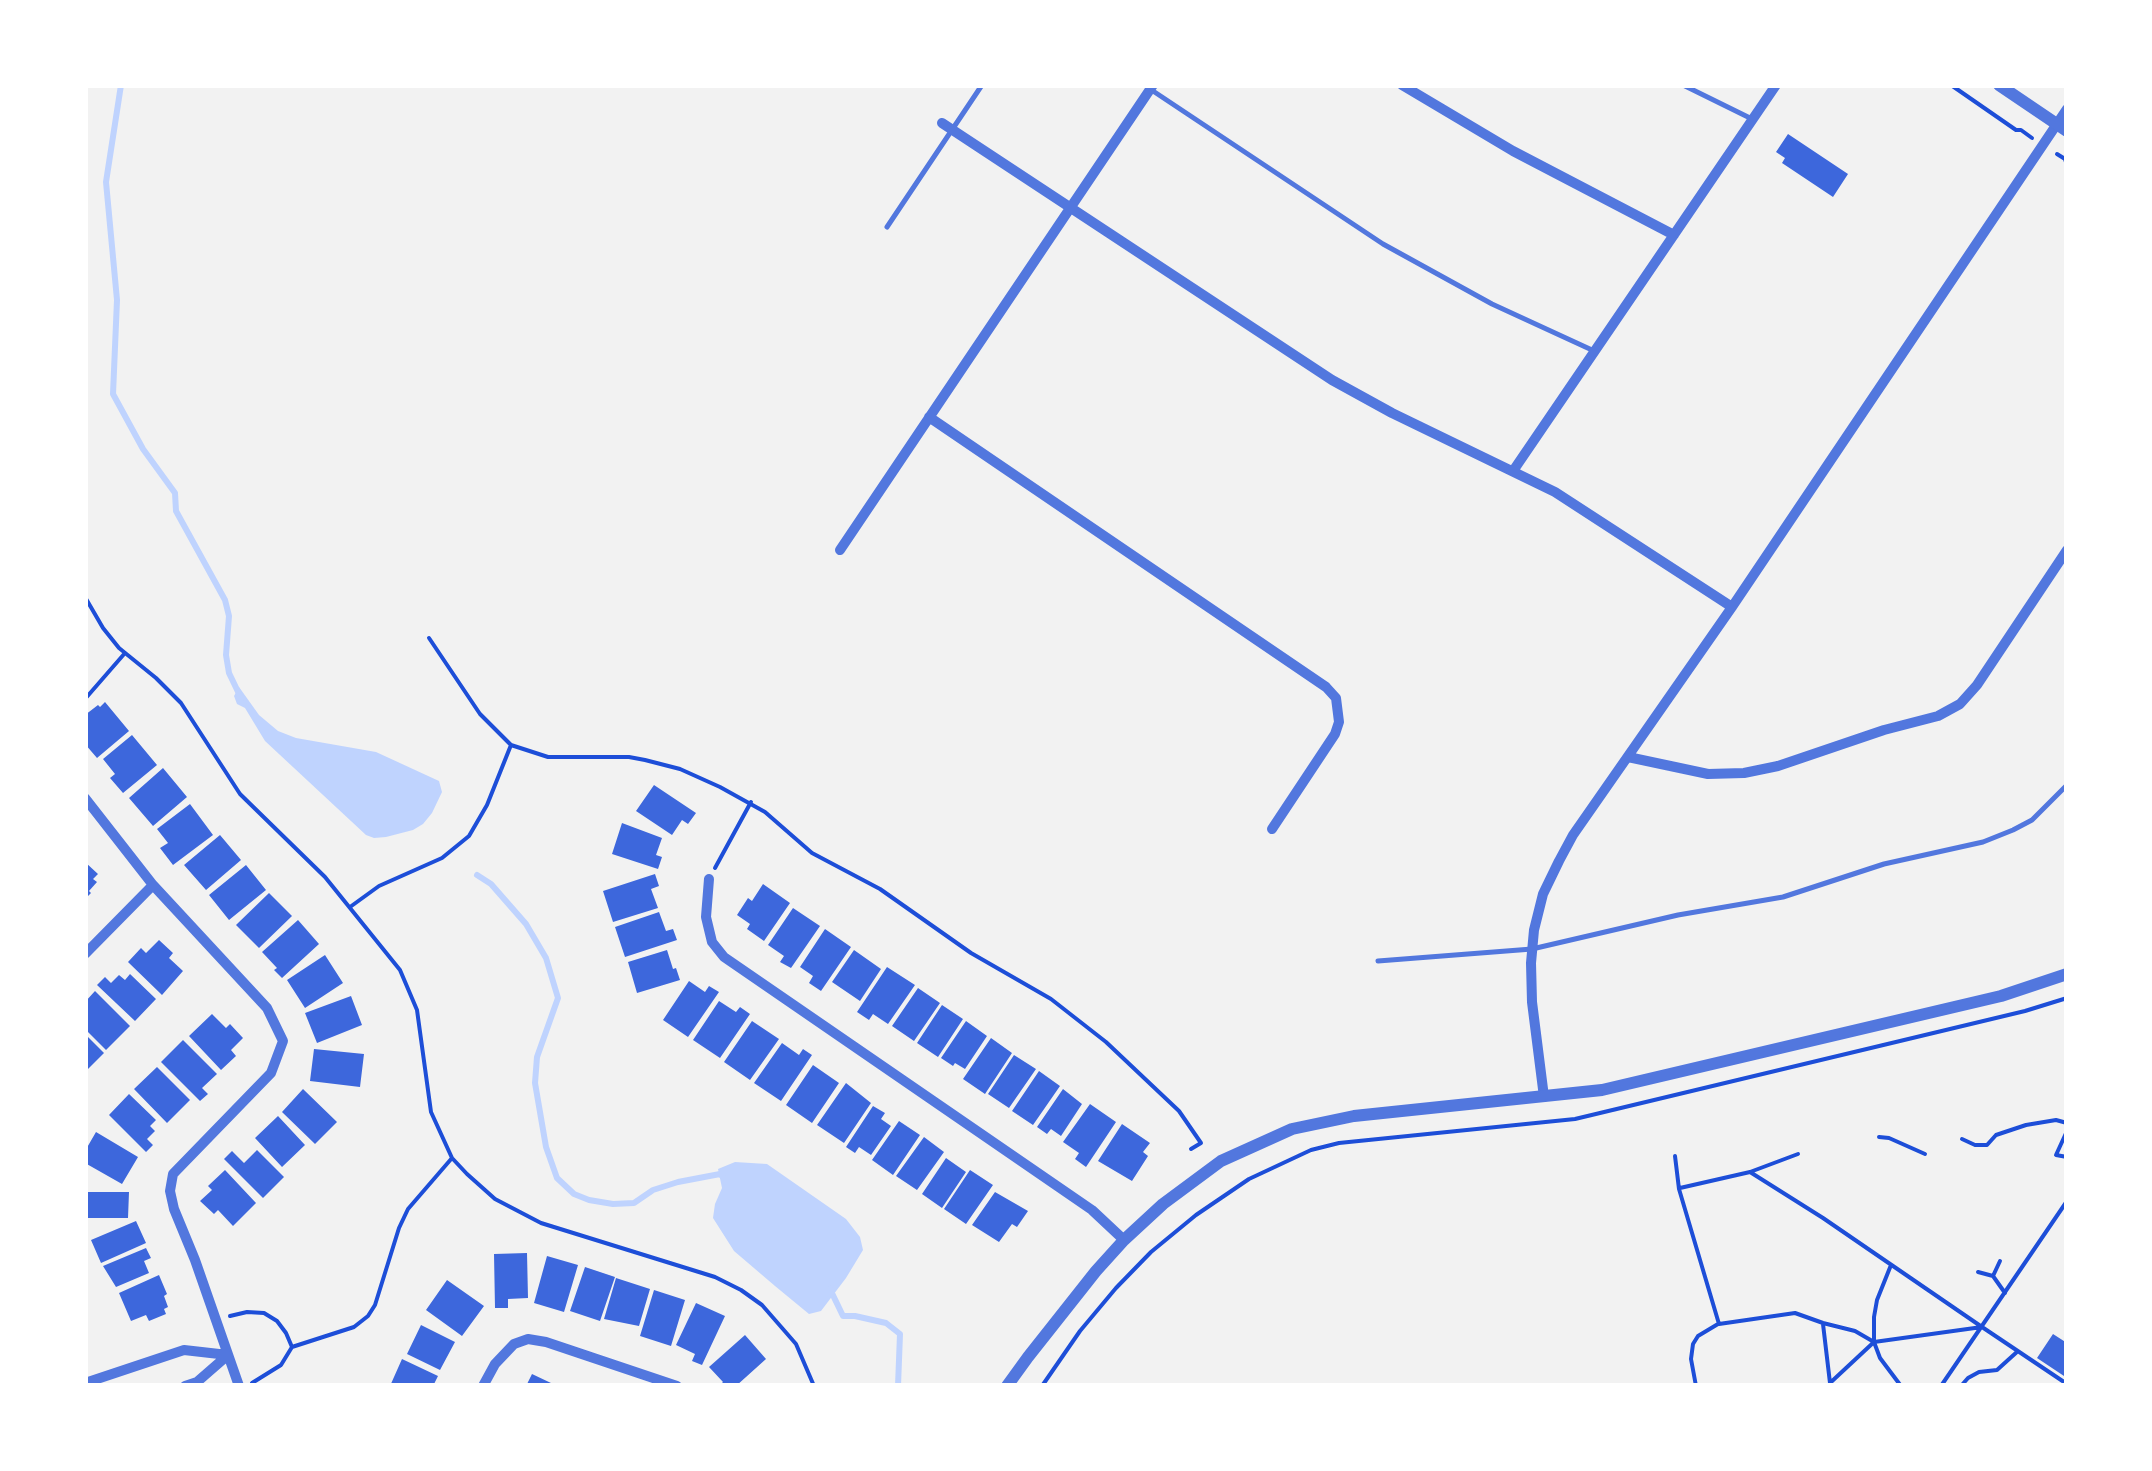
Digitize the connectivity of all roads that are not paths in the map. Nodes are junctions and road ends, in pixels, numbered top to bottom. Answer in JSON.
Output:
{"nodes":[{"id":1,"x":982,"y":85,"type":"edge"},
{"id":2,"x":1402,"y":85,"type":"edge"},
{"id":3,"x":1683,"y":85,"type":"edge"},
{"id":4,"x":1776,"y":85,"type":"edge"},
{"id":5,"x":1999,"y":85,"type":"edge"},
{"id":6,"x":1151,"y":87,"type":"edge"},
{"id":7,"x":2067,"y":109,"type":"edge"},
{"id":8,"x":1753,"y":119,"type":"junction"},
{"id":9,"x":947,"y":126,"type":"junction"},
{"id":10,"x":2062,"y":128,"type":"edge"},
{"id":11,"x":1070,"y":208,"type":"junction"},
{"id":12,"x":887,"y":227,"type":"dead end"},
{"id":13,"x":1674,"y":235,"type":"junction"},
{"id":14,"x":1594,"y":352,"type":"junction"},
{"id":15,"x":929,"y":418,"type":"junction"},
{"id":16,"x":1514,"y":471,"type":"junction"},
{"id":17,"x":840,"y":550,"type":"dead end"},
{"id":18,"x":2067,"y":550,"type":"edge"},
{"id":19,"x":1732,"y":607,"type":"junction"},
{"id":20,"x":1628,"y":757,"type":"junction"},
{"id":21,"x":2067,"y":785,"type":"edge"},
{"id":22,"x":85,"y":798,"type":"edge"},
{"id":23,"x":1272,"y":830,"type":"dead end"},
{"id":24,"x":709,"y":879,"type":"road end"},
{"id":25,"x":153,"y":884,"type":"junction"},
{"id":26,"x":1532,"y":949,"type":"junction"},
{"id":27,"x":85,"y":954,"type":"edge"},
{"id":28,"x":1378,"y":961,"type":"dead end"},
{"id":29,"x":2067,"y":974,"type":"edge"},
{"id":30,"x":1544,"y":1097,"type":"junction"},
{"id":31,"x":1124,"y":1240,"type":"junction"},
{"id":32,"x":228,"y":1355,"type":"junction"},
{"id":33,"x":85,"y":1384,"type":"edge"},
{"id":34,"x":185,"y":1386,"type":"edge"},
{"id":35,"x":239,"y":1386,"type":"edge"},
{"id":36,"x":484,"y":1386,"type":"edge"},
{"id":37,"x":677,"y":1386,"type":"edge"},
{"id":38,"x":1007,"y":1386,"type":"edge"}],
"edges":[{"from":1,"to":9,"type":"lane"},
{"from":2,"to":13,"type":"street"},
{"from":3,"to":8,"type":"lane"},
{"from":4,"to":8,"type":"street"},
{"from":5,"to":10,"type":"street"},
{"from":6,"to":11,"type":"street"},
{"from":6,"to":14,"type":"lane"},
{"from":7,"to":10,"type":"street"},
{"from":8,"to":13,"type":"street"},
{"from":9,"to":11,"type":"street"},
{"from":9,"to":12,"type":"lane"},
{"from":10,"to":19,"type":"street"},
{"from":11,"to":15,"type":"street"},
{"from":11,"to":16,"type":"street"},
{"from":13,"to":14,"type":"street"},
{"from":14,"to":16,"type":"street"},
{"from":15,"to":17,"type":"street"},
{"from":15,"to":23,"type":"street"},
{"from":16,"to":19,"type":"street"},
{"from":18,"to":20,"type":"street"},
{"from":19,"to":20,"type":"street"},
{"from":20,"to":26,"type":"street"},
{"from":21,"to":26,"type":"lane"},
{"from":22,"to":25,"type":"street"},
{"from":24,"to":31,"type":"street"},
{"from":25,"to":27,"type":"street"},
{"from":25,"to":32,"type":"street"},
{"from":26,"to":28,"type":"lane"},
{"from":26,"to":30,"type":"street"},
{"from":29,"to":30,"type":"street"},
{"from":30,"to":31,"type":"street"},
{"from":31,"to":38,"type":"street"},
{"from":32,"to":33,"type":"street"},
{"from":32,"to":34,"type":"street"},
{"from":32,"to":35,"type":"street"},
{"from":36,"to":37,"type":"street"}]}
